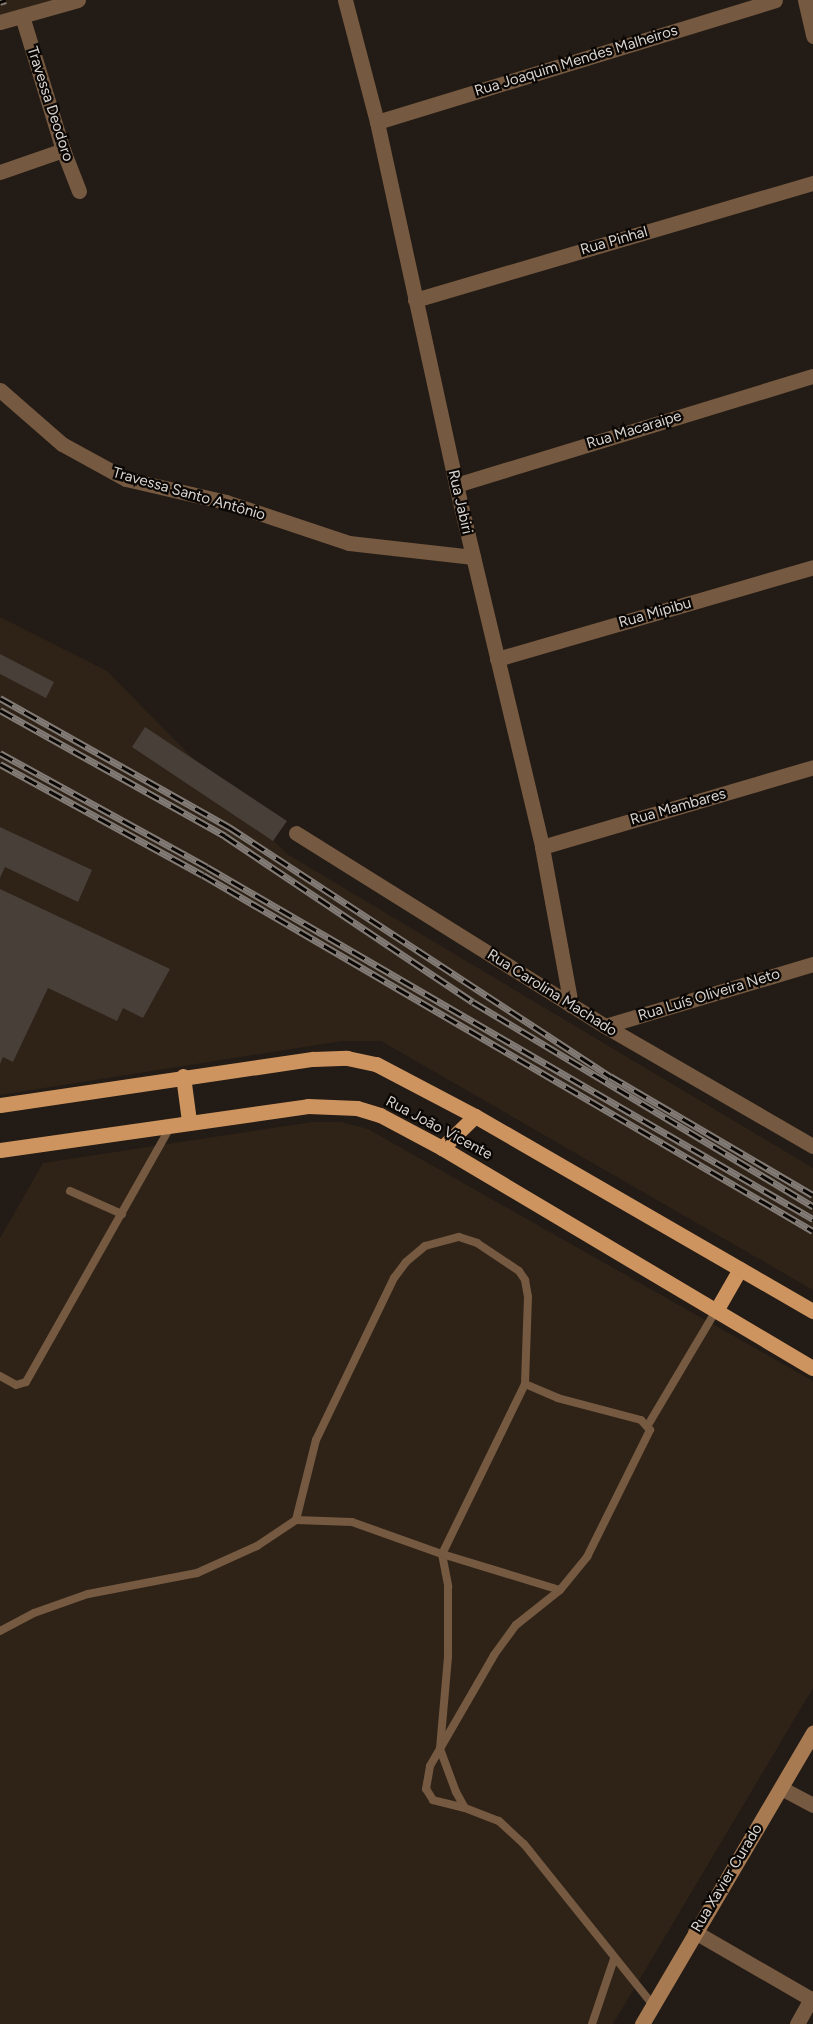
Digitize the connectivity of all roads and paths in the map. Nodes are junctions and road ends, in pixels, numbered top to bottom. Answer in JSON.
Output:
{"nodes":[{"id":1,"x":78,"y":0,"type":"edge"},
{"id":2,"x":345,"y":0,"type":"edge"},
{"id":3,"x":775,"y":0,"type":"edge"},
{"id":4,"x":805,"y":0,"type":"edge"},
{"id":5,"x":22,"y":16,"type":"junction"},
{"id":6,"x":0,"y":22,"type":"edge"},
{"id":7,"x":813,"y":36,"type":"edge"},
{"id":8,"x":377,"y":122,"type":"junction"},
{"id":9,"x":63,"y":150,"type":"junction"},
{"id":10,"x":0,"y":172,"type":"edge"},
{"id":11,"x":813,"y":183,"type":"edge"},
{"id":12,"x":80,"y":191,"type":"dead end"},
{"id":13,"x":415,"y":300,"type":"junction"},
{"id":14,"x":813,"y":376,"type":"edge"},
{"id":15,"x":0,"y":390,"type":"edge"},
{"id":16,"x":456,"y":485,"type":"junction"},
{"id":17,"x":472,"y":556,"type":"junction"},
{"id":18,"x":813,"y":567,"type":"edge"},
{"id":19,"x":497,"y":659,"type":"junction"},
{"id":20,"x":813,"y":767,"type":"edge"},
{"id":21,"x":296,"y":833,"type":"dead end"},
{"id":22,"x":542,"y":847,"type":"junction"},
{"id":23,"x":813,"y":964,"type":"edge"},
{"id":24,"x":571,"y":1005,"type":"junction"},
{"id":25,"x":605,"y":1026,"type":"junction"},
{"id":26,"x":183,"y":1076,"type":"junction"},
{"id":27,"x":0,"y":1105,"type":"edge"},
{"id":28,"x":475,"y":1116,"type":"junction"},
{"id":29,"x":189,"y":1121,"type":"junction"},
{"id":30,"x":172,"y":1124,"type":"junction"},
{"id":31,"x":813,"y":1146,"type":"edge"},
{"id":32,"x":442,"y":1148,"type":"junction"},
{"id":33,"x":0,"y":1150,"type":"edge"},
{"id":34,"x":70,"y":1191,"type":"dead end"},
{"id":35,"x":122,"y":1214,"type":"junction"},
{"id":36,"x":740,"y":1269,"type":"junction"},
{"id":37,"x":717,"y":1309,"type":"junction"},
{"id":38,"x":813,"y":1311,"type":"edge"},
{"id":39,"x":813,"y":1368,"type":"edge"},
{"id":40,"x":0,"y":1376,"type":"edge"},
{"id":41,"x":525,"y":1384,"type":"junction"},
{"id":42,"x":648,"y":1425,"type":"junction"},
{"id":43,"x":296,"y":1520,"type":"junction"},
{"id":44,"x":442,"y":1554,"type":"junction"},
{"id":45,"x":560,"y":1590,"type":"junction"},
{"id":46,"x":0,"y":1630,"type":"edge"},
{"id":47,"x":813,"y":1733,"type":"edge"},
{"id":48,"x":440,"y":1749,"type":"junction"},
{"id":49,"x":782,"y":1788,"type":"junction"},
{"id":50,"x":813,"y":1805,"type":"edge"},
{"id":51,"x":465,"y":1808,"type":"junction"},
{"id":52,"x":695,"y":1932,"type":"junction"},
{"id":53,"x":614,"y":1959,"type":"junction"},
{"id":54,"x":812,"y":2000,"type":"edge"},
{"id":55,"x":653,"y":2005,"type":"junction"},
{"id":56,"x":592,"y":2024,"type":"edge"},
{"id":57,"x":642,"y":2024,"type":"edge"},
{"id":58,"x":797,"y":2024,"type":"edge"}],
"edges":[{"from":1,"to":5,"type":"street"},
{"from":2,"to":8,"type":"street","name":"Rua Jabiri"},
{"from":3,"to":8,"type":"street","name":"Rua Joaquim Mendes Malheiros"},
{"from":4,"to":7,"type":"street"},
{"from":5,"to":6,"type":"street"},
{"from":5,"to":9,"type":"street","name":"Travessa Deodoro"},
{"from":8,"to":13,"type":"street","name":"Rua Jabiri"},
{"from":9,"to":10,"type":"street"},
{"from":9,"to":12,"type":"street","name":"Travessa Deodoro"},
{"from":11,"to":13,"type":"street","name":"Rua Pinhal"},
{"from":13,"to":16,"type":"street","name":"Rua Jabiri"},
{"from":14,"to":16,"type":"street","name":"Rua Macaraipe"},
{"from":15,"to":17,"type":"street","name":"Travessa Santo Antônio"},
{"from":16,"to":17,"type":"street","name":"Rua Jabiri"},
{"from":17,"to":19,"type":"street","name":"Rua Jabiri"},
{"from":18,"to":19,"type":"street","name":"Rua Mipibu"},
{"from":19,"to":22,"type":"street","name":"Rua Jabiri"},
{"from":20,"to":22,"type":"street","name":"Rua Mambares"},
{"from":21,"to":24,"type":"street","name":"Rua Carolina Machado"},
{"from":22,"to":24,"type":"street","name":"Rua Jabiri"},
{"from":23,"to":25,"type":"street","name":"Rua Luís Oliveira Neto"},
{"from":24,"to":25,"type":"street","name":"Rua Carolina Machado"},
{"from":25,"to":31,"type":"street","name":"Rua Carolina Machado"},
{"from":26,"to":27,"type":"main road","name":"Rua João Vicente"},
{"from":26,"to":28,"type":"main road","name":"Rua João Vicente"},
{"from":26,"to":29,"type":"main road"},
{"from":28,"to":32,"type":"main road"},
{"from":28,"to":36,"type":"main road","name":"Rua João Vicente"},
{"from":29,"to":30,"type":"main road","name":"Rua João Vicente"},
{"from":29,"to":32,"type":"main road","name":"Rua João Vicente"},
{"from":30,"to":33,"type":"main road","name":"Rua João Vicente"},
{"from":30,"to":35,"type":"lane"},
{"from":32,"to":37,"type":"main road","name":"Rua João Vicente"},
{"from":34,"to":35,"type":"lane"},
{"from":35,"to":40,"type":"lane"},
{"from":36,"to":37,"type":"main road"},
{"from":36,"to":38,"type":"main road","name":"Rua João Vicente"},
{"from":37,"to":39,"type":"main road","name":"Rua João Vicente"},
{"from":37,"to":42,"type":"lane"},
{"from":41,"to":42,"type":"lane"},
{"from":41,"to":43,"type":"lane"},
{"from":41,"to":44,"type":"lane"},
{"from":42,"to":45,"type":"lane"},
{"from":43,"to":44,"type":"lane"},
{"from":43,"to":46,"type":"lane"},
{"from":44,"to":45,"type":"lane"},
{"from":44,"to":48,"type":"lane"},
{"from":45,"to":48,"type":"lane"},
{"from":47,"to":49,"type":"main road","name":"Rua Xavier Curado"},
{"from":48,"to":51,"type":"lane"},
{"from":48,"to":51,"type":"lane"},
{"from":49,"to":50,"type":"street"},
{"from":49,"to":52,"type":"main road","name":"Rua Xavier Curado"},
{"from":51,"to":53,"type":"lane"},
{"from":52,"to":54,"type":"street"},
{"from":52,"to":55,"type":"main road","name":"Rua Xavier Curado"},
{"from":53,"to":55,"type":"lane"},
{"from":53,"to":56,"type":"lane"},
{"from":54,"to":58,"type":"street"},
{"from":55,"to":57,"type":"main road","name":"Rua Xavier Curado"}]}
